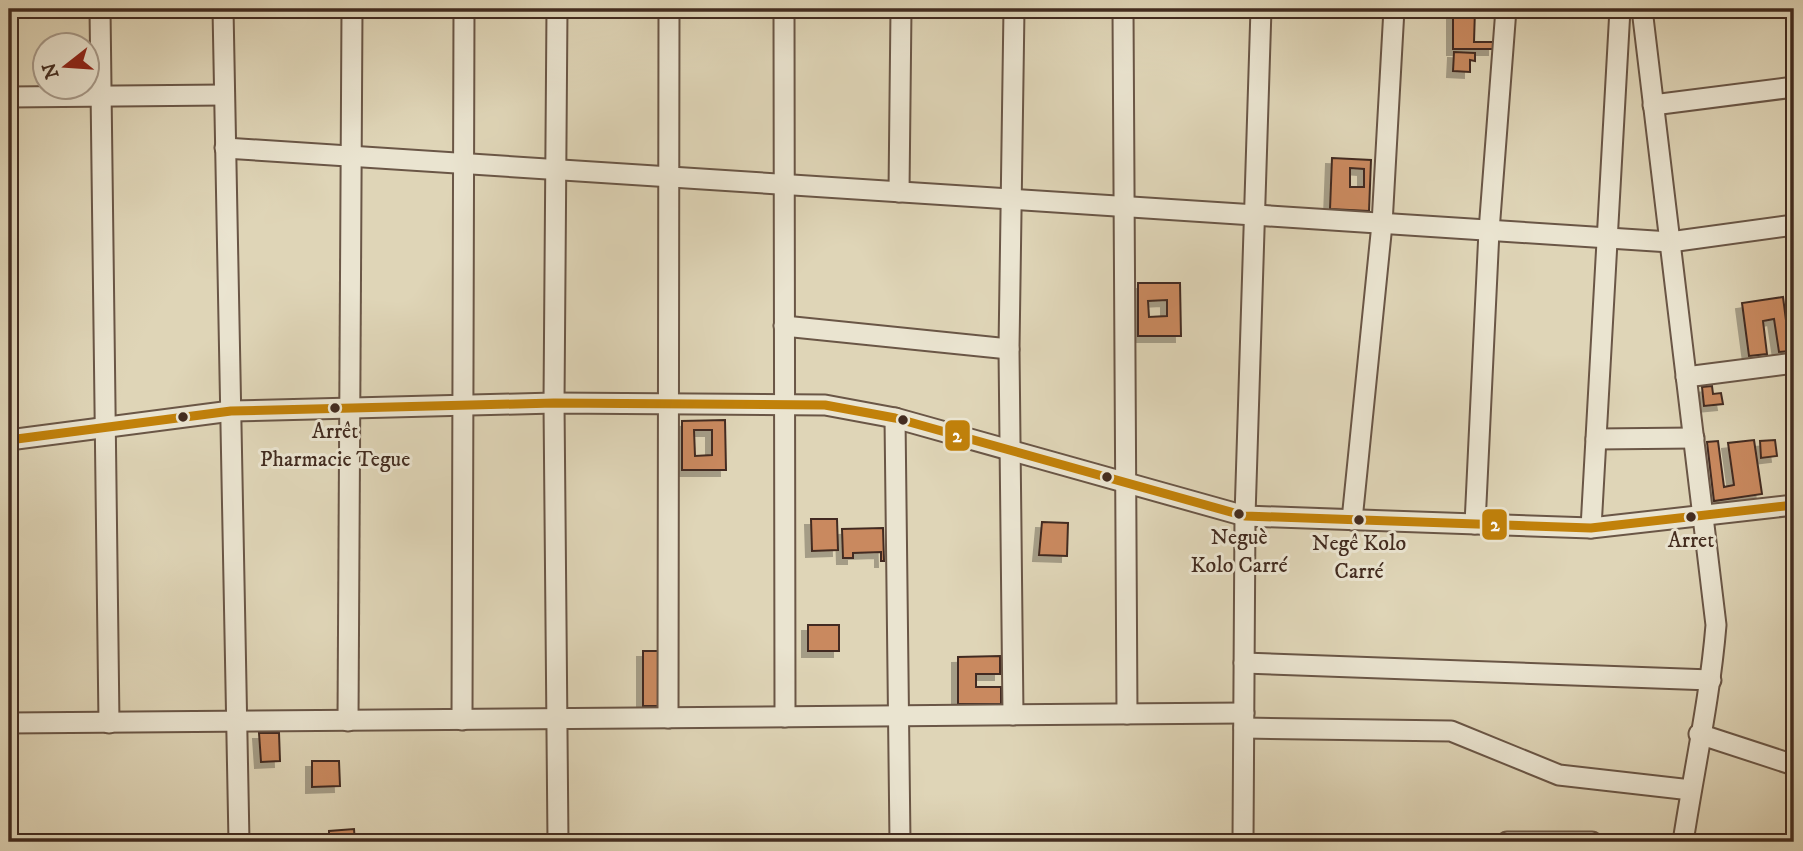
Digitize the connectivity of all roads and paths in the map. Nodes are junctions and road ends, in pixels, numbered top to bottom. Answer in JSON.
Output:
{"nodes":[{"id":1,"x":100,"y":9,"type":"edge"},
{"id":2,"x":223,"y":9,"type":"edge"},
{"id":3,"x":352,"y":9,"type":"edge"},
{"id":4,"x":464,"y":9,"type":"edge"},
{"id":5,"x":557,"y":9,"type":"edge"},
{"id":6,"x":669,"y":9,"type":"edge"},
{"id":7,"x":783,"y":9,"type":"edge"},
{"id":8,"x":901,"y":9,"type":"edge"},
{"id":9,"x":1014,"y":9,"type":"edge"},
{"id":10,"x":1123,"y":9,"type":"edge"},
{"id":11,"x":1261,"y":9,"type":"edge"},
{"id":12,"x":1394,"y":9,"type":"edge"},
{"id":13,"x":1506,"y":9,"type":"edge"},
{"id":14,"x":1620,"y":9,"type":"edge"},
{"id":15,"x":1642,"y":9,"type":"edge"},
{"id":16,"x":100,"y":32,"type":"edge"},
{"id":17,"x":1794,"y":88,"type":"edge"},
{"id":18,"x":224,"y":95,"type":"junction"},
{"id":19,"x":102,"y":96,"type":"edge"},
{"id":20,"x":9,"y":97,"type":"edge"},
{"id":21,"x":32,"y":97,"type":"edge"},
{"id":22,"x":101,"y":102,"type":"edge"},
{"id":23,"x":1653,"y":105,"type":"junction"},
{"id":24,"x":225,"y":148,"type":"junction"},
{"id":25,"x":351,"y":155,"type":"junction"},
{"id":26,"x":464,"y":163,"type":"junction"},
{"id":27,"x":556,"y":169,"type":"junction"},
{"id":28,"x":669,"y":177,"type":"junction"},
{"id":29,"x":784,"y":185,"type":"junction"},
{"id":30,"x":899,"y":192,"type":"junction"},
{"id":31,"x":1012,"y":200,"type":"junction"},
{"id":32,"x":1123,"y":207,"type":"junction"},
{"id":33,"x":1254,"y":215,"type":"junction"},
{"id":34,"x":1382,"y":224,"type":"junction"},
{"id":35,"x":1794,"y":225,"type":"edge"},
{"id":36,"x":1489,"y":231,"type":"junction"},
{"id":37,"x":1607,"y":238,"type":"junction"},
{"id":38,"x":1670,"y":242,"type":"junction"},
{"id":39,"x":784,"y":326,"type":"junction"},
{"id":40,"x":1009,"y":349,"type":"junction"},
{"id":41,"x":1794,"y":363,"type":"edge"},
{"id":42,"x":1686,"y":377,"type":"junction"},
{"id":43,"x":554,"y":403,"type":"junction"},
{"id":44,"x":462,"y":405,"type":"junction"},
{"id":45,"x":668,"y":406,"type":"junction"},
{"id":46,"x":785,"y":406,"type":"junction"},
{"id":47,"x":350,"y":408,"type":"junction"},
{"id":48,"x":231,"y":411,"type":"junction"},
{"id":49,"x":895,"y":418,"type":"junction"},
{"id":50,"x":106,"y":427,"type":"junction"},
{"id":51,"x":1693,"y":438,"type":"junction"},
{"id":52,"x":1596,"y":439,"type":"junction"},
{"id":53,"x":9,"y":440,"type":"edge"},
{"id":54,"x":1010,"y":450,"type":"junction"},
{"id":55,"x":1125,"y":483,"type":"junction"},
{"id":56,"x":1794,"y":505,"type":"edge"},
{"id":57,"x":1245,"y":516,"type":"junction"},
{"id":58,"x":1703,"y":517,"type":"junction"},
{"id":59,"x":1352,"y":520,"type":"junction"},
{"id":60,"x":1475,"y":524,"type":"junction"},
{"id":61,"x":1591,"y":528,"type":"junction"},
{"id":62,"x":1244,"y":663,"type":"junction"},
{"id":63,"x":1711,"y":680,"type":"junction"},
{"id":64,"x":1127,"y":714,"type":"junction"},
{"id":65,"x":1013,"y":715,"type":"junction"},
{"id":66,"x":898,"y":716,"type":"junction"},
{"id":67,"x":785,"y":717,"type":"junction"},
{"id":68,"x":668,"y":718,"type":"junction"},
{"id":69,"x":557,"y":719,"type":"junction"},
{"id":70,"x":461,"y":720,"type":"junction"},
{"id":71,"x":348,"y":721,"type":"junction"},
{"id":72,"x":1244,"y":721,"type":"junction"},
{"id":73,"x":237,"y":722,"type":"junction"},
{"id":74,"x":9,"y":723,"type":"edge"},
{"id":75,"x":109,"y":723,"type":"junction"},
{"id":76,"x":1699,"y":734,"type":"junction"},
{"id":77,"x":1794,"y":765,"type":"edge"},
{"id":78,"x":1691,"y":790,"type":"junction"},
{"id":79,"x":239,"y":842,"type":"edge"},
{"id":80,"x":558,"y":842,"type":"edge"},
{"id":81,"x":900,"y":842,"type":"edge"},
{"id":82,"x":1243,"y":842,"type":"edge"},
{"id":83,"x":1507,"y":842,"type":"edge"},
{"id":84,"x":1592,"y":842,"type":"edge"},
{"id":85,"x":1683,"y":842,"type":"edge"}],
"edges":[{"from":1,"to":16,"type":"street"},
{"from":2,"to":18,"type":"street"},
{"from":3,"to":25,"type":"street"},
{"from":4,"to":26,"type":"street"},
{"from":5,"to":27,"type":"street"},
{"from":6,"to":28,"type":"street"},
{"from":7,"to":29,"type":"street"},
{"from":8,"to":30,"type":"street"},
{"from":9,"to":31,"type":"street"},
{"from":10,"to":32,"type":"street"},
{"from":11,"to":33,"type":"street"},
{"from":12,"to":34,"type":"street"},
{"from":13,"to":36,"type":"street"},
{"from":14,"to":37,"type":"street"},
{"from":15,"to":23,"type":"street"},
{"from":17,"to":23,"type":"street"},
{"from":18,"to":19,"type":"street"},
{"from":18,"to":24,"type":"street"},
{"from":20,"to":21,"type":"street"},
{"from":22,"to":50,"type":"street"},
{"from":23,"to":38,"type":"street"},
{"from":24,"to":25,"type":"street"},
{"from":24,"to":48,"type":"street"},
{"from":25,"to":26,"type":"street"},
{"from":25,"to":47,"type":"street"},
{"from":26,"to":27,"type":"street"},
{"from":26,"to":44,"type":"street"},
{"from":27,"to":28,"type":"street"},
{"from":27,"to":43,"type":"street"},
{"from":28,"to":29,"type":"street"},
{"from":28,"to":45,"type":"street"},
{"from":29,"to":30,"type":"street"},
{"from":29,"to":39,"type":"street"},
{"from":30,"to":31,"type":"street"},
{"from":31,"to":32,"type":"street"},
{"from":31,"to":40,"type":"street"},
{"from":32,"to":33,"type":"street"},
{"from":32,"to":55,"type":"street"},
{"from":33,"to":34,"type":"street"},
{"from":33,"to":57,"type":"street"},
{"from":34,"to":36,"type":"street"},
{"from":34,"to":59,"type":"street"},
{"from":35,"to":38,"type":"street"},
{"from":36,"to":37,"type":"street"},
{"from":36,"to":60,"type":"street"},
{"from":37,"to":38,"type":"street"},
{"from":37,"to":52,"type":"street"},
{"from":38,"to":42,"type":"street"},
{"from":39,"to":40,"type":"street"},
{"from":39,"to":46,"type":"street"},
{"from":40,"to":54,"type":"street"},
{"from":41,"to":42,"type":"street"},
{"from":42,"to":51,"type":"street"},
{"from":43,"to":44,"type":"street"},
{"from":43,"to":45,"type":"street"},
{"from":43,"to":69,"type":"street"},
{"from":44,"to":47,"type":"street"},
{"from":44,"to":70,"type":"street"},
{"from":45,"to":46,"type":"street"},
{"from":45,"to":68,"type":"street"},
{"from":46,"to":49,"type":"street"},
{"from":46,"to":67,"type":"street"},
{"from":47,"to":48,"type":"street"},
{"from":47,"to":71,"type":"street"},
{"from":48,"to":50,"type":"street"},
{"from":48,"to":73,"type":"street"},
{"from":49,"to":54,"type":"street"},
{"from":49,"to":66,"type":"street"},
{"from":50,"to":53,"type":"street"},
{"from":50,"to":75,"type":"street"},
{"from":51,"to":52,"type":"street"},
{"from":51,"to":58,"type":"street"},
{"from":52,"to":61,"type":"street"},
{"from":54,"to":55,"type":"street"},
{"from":54,"to":65,"type":"street"},
{"from":55,"to":57,"type":"street"},
{"from":55,"to":64,"type":"street"},
{"from":56,"to":58,"type":"street"},
{"from":57,"to":59,"type":"street"},
{"from":57,"to":62,"type":"street"},
{"from":58,"to":61,"type":"street"},
{"from":58,"to":63,"type":"street"},
{"from":59,"to":60,"type":"street"},
{"from":60,"to":61,"type":"street"},
{"from":62,"to":63,"type":"street"},
{"from":62,"to":72,"type":"street"},
{"from":63,"to":76,"type":"street"},
{"from":64,"to":65,"type":"street"},
{"from":64,"to":72,"type":"street"},
{"from":65,"to":66,"type":"street"},
{"from":66,"to":67,"type":"street"},
{"from":66,"to":81,"type":"street"},
{"from":67,"to":68,"type":"street"},
{"from":68,"to":69,"type":"street"},
{"from":69,"to":70,"type":"street"},
{"from":69,"to":80,"type":"street"},
{"from":70,"to":71,"type":"street"},
{"from":71,"to":73,"type":"street"},
{"from":72,"to":78,"type":"street"},
{"from":72,"to":82,"type":"street"},
{"from":73,"to":75,"type":"street"},
{"from":73,"to":79,"type":"street"},
{"from":74,"to":75,"type":"street"},
{"from":76,"to":77,"type":"street"},
{"from":76,"to":78,"type":"street"},
{"from":78,"to":85,"type":"street"},
{"from":83,"to":84,"type":"street"}]}
